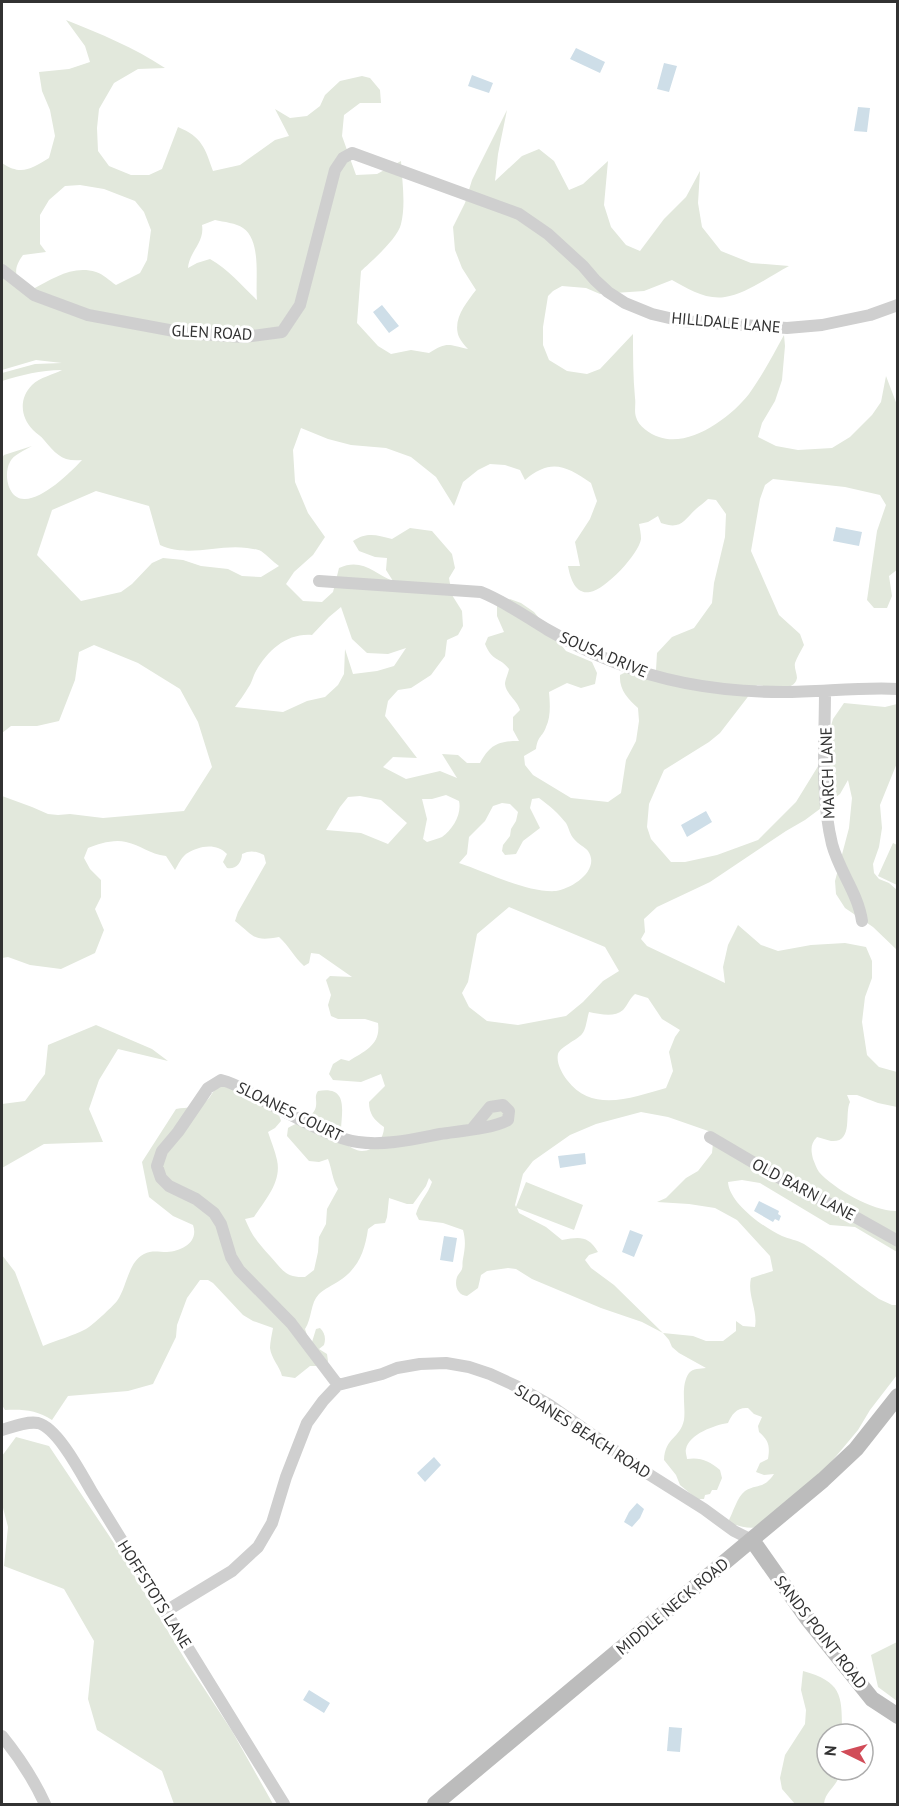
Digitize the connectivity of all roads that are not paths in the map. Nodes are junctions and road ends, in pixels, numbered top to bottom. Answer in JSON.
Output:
{"nodes":[{"id":1,"x":346,"y":156,"type":"joint"},
{"id":2,"x":2,"y":270,"type":"edge"},
{"id":3,"x":897,"y":305,"type":"edge"},
{"id":4,"x":319,"y":581,"type":"dead end"},
{"id":5,"x":897,"y":689,"type":"edge"},
{"id":6,"x":825,"y":691,"type":"junction"},
{"id":7,"x":862,"y":921,"type":"dead end"},
{"id":8,"x":472,"y":1129,"type":"dead end"},
{"id":9,"x":710,"y":1137,"type":"dead end"},
{"id":10,"x":897,"y":1242,"type":"edge"},
{"id":11,"x":338,"y":1385,"type":"junction"},
{"id":12,"x":897,"y":1396,"type":"edge"},
{"id":13,"x":2,"y":1430,"type":"edge"},
{"id":14,"x":752,"y":1540,"type":"junction"},
{"id":15,"x":166,"y":1611,"type":"junction"},
{"id":16,"x":897,"y":1716,"type":"edge"},
{"id":17,"x":2,"y":1736,"type":"edge"},
{"id":18,"x":45,"y":1804,"type":"edge"},
{"id":19,"x":284,"y":1804,"type":"edge"},
{"id":20,"x":435,"y":1804,"type":"edge"}],
"edges":[{"from":1,"to":2,"type":"street","name":"GLEN ROAD"},
{"from":1,"to":3,"type":"street","name":"HILLDALE LANE"},
{"from":4,"to":6,"type":"street","name":"SOUSA DRIVE"},
{"from":5,"to":6,"type":"street","name":"SOUSA DRIVE"},
{"from":6,"to":7,"type":"street","name":"MARCH LANE"},
{"from":8,"to":11,"type":"street","name":"SLOANES COURT"},
{"from":9,"to":10,"type":"street","name":"OLD BARN LANE"},
{"from":11,"to":14,"type":"street","name":"SLOANES BEACH ROAD"},
{"from":11,"to":15,"type":"street"},
{"from":12,"to":14,"type":"main road","name":"MIDDLE NECK ROAD"},
{"from":13,"to":15,"type":"street","name":"HOFFSTOTS LANE"},
{"from":14,"to":16,"type":"main road","name":"SANDS POINT ROAD"},
{"from":14,"to":20,"type":"main road","name":"MIDDLE NECK ROAD"},
{"from":15,"to":19,"type":"street","name":"HOFFSTOTS LANE"},
{"from":17,"to":18,"type":"street"}]}
